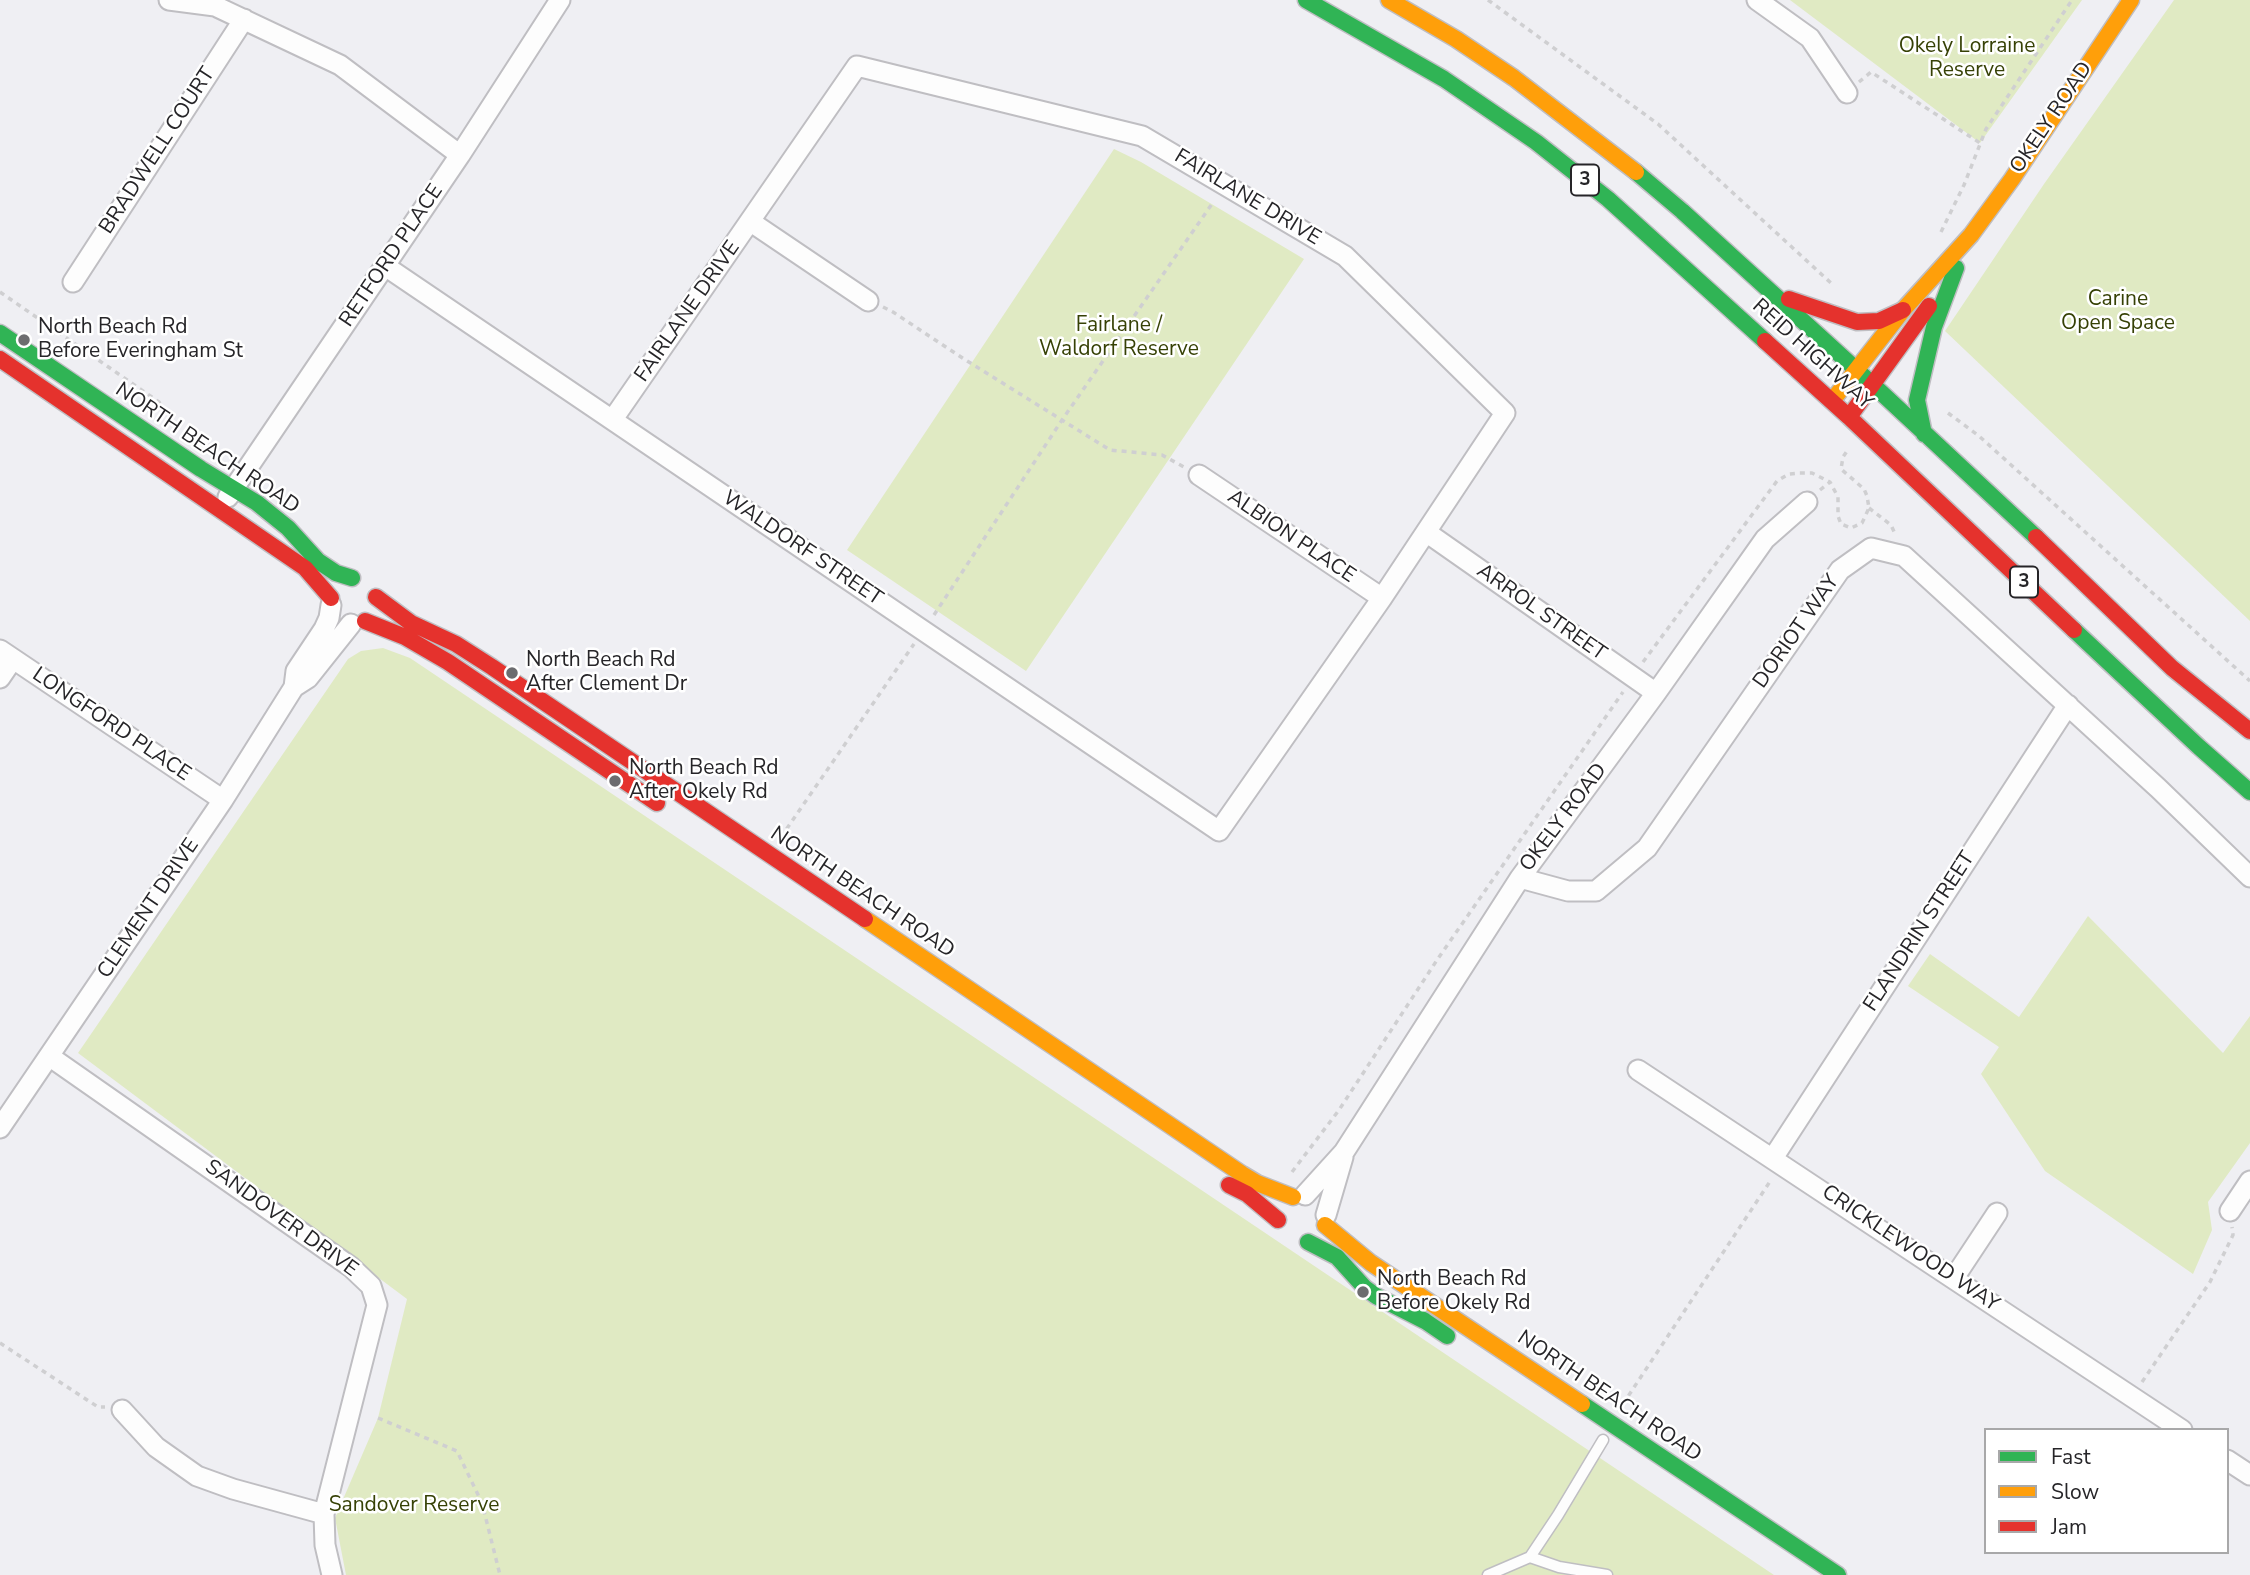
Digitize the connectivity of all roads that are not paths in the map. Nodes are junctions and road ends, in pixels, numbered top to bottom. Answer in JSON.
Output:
{"nodes":[{"id":1,"x":169,"y":0,"type":"edge"},
{"id":2,"x":560,"y":0,"type":"edge"},
{"id":3,"x":1306,"y":0,"type":"edge"},
{"id":4,"x":1389,"y":0,"type":"edge"},
{"id":5,"x":1757,"y":0,"type":"edge"},
{"id":6,"x":2131,"y":0,"type":"edge"},
{"id":7,"x":244,"y":19,"type":"junction"},
{"id":8,"x":1847,"y":93,"type":"road end"},
{"id":9,"x":460,"y":155,"type":"junction"},
{"id":10,"x":751,"y":222,"type":"junction"},
{"id":11,"x":1971,"y":235,"type":"junction"},
{"id":12,"x":385,"y":266,"type":"junction"},
{"id":13,"x":1956,"y":268,"type":"junction"},
{"id":14,"x":73,"y":282,"type":"dead end"},
{"id":15,"x":1771,"y":293,"type":"junction"},
{"id":16,"x":868,"y":301,"type":"road end"},
{"id":17,"x":1903,"y":310,"type":"junction"},
{"id":18,"x":0,"y":333,"type":"edge"},
{"id":19,"x":0,"y":359,"type":"edge"},
{"id":20,"x":1856,"y":370,"type":"junction"},
{"id":21,"x":1872,"y":384,"type":"junction"},
{"id":22,"x":1832,"y":401,"type":"junction"},
{"id":23,"x":1849,"y":417,"type":"junction"},
{"id":24,"x":613,"y":419,"type":"junction"},
{"id":25,"x":1924,"y":434,"type":"junction"},
{"id":26,"x":1199,"y":475,"type":"road end"},
{"id":27,"x":234,"y":488,"type":"junction"},
{"id":28,"x":1807,"y":502,"type":"road end"},
{"id":29,"x":220,"y":510,"type":"junction"},
{"id":30,"x":1426,"y":532,"type":"junction"},
{"id":31,"x":366,"y":585,"type":"junction"},
{"id":32,"x":1382,"y":598,"type":"junction"},
{"id":33,"x":331,"y":602,"type":"junction"},
{"id":34,"x":358,"y":622,"type":"junction"},
{"id":35,"x":7,"y":654,"type":"edge"},
{"id":36,"x":0,"y":678,"type":"edge"},
{"id":37,"x":294,"y":687,"type":"junction"},
{"id":38,"x":1657,"y":694,"type":"junction"},
{"id":39,"x":2068,"y":705,"type":"junction"},
{"id":40,"x":2250,"y":731,"type":"edge"},
{"id":41,"x":2250,"y":792,"type":"edge"},
{"id":42,"x":223,"y":800,"type":"junction"},
{"id":43,"x":670,"y":812,"type":"dead end"},
{"id":44,"x":1219,"y":831,"type":"joint"},
{"id":45,"x":1520,"y":877,"type":"junction"},
{"id":46,"x":2250,"y":877,"type":"edge"},
{"id":47,"x":49,"y":1056,"type":"junction"},
{"id":48,"x":1638,"y":1070,"type":"dead end"},
{"id":49,"x":0,"y":1128,"type":"edge"},
{"id":50,"x":1344,"y":1153,"type":"junction"},
{"id":51,"x":1778,"y":1161,"type":"junction"},
{"id":52,"x":1219,"y":1179,"type":"dead end"},
{"id":53,"x":2250,"y":1181,"type":"edge"},
{"id":54,"x":1299,"y":1196,"type":"junction"},
{"id":55,"x":2230,"y":1211,"type":"road end"},
{"id":56,"x":1997,"y":1213,"type":"dead end"},
{"id":57,"x":1326,"y":1220,"type":"junction"},
{"id":58,"x":1291,"y":1234,"type":"junction"},
{"id":59,"x":1954,"y":1278,"type":"junction"},
{"id":60,"x":1458,"y":1343,"type":"dead end"},
{"id":61,"x":121,"y":1410,"type":"road end"},
{"id":62,"x":2179,"y":1428,"type":"edge"},
{"id":63,"x":1602,"y":1439,"type":"dead end"},
{"id":64,"x":2229,"y":1461,"type":"edge"},
{"id":65,"x":2250,"y":1475,"type":"edge"},
{"id":66,"x":324,"y":1514,"type":"junction"},
{"id":67,"x":1530,"y":1557,"type":"junction"},
{"id":68,"x":331,"y":1575,"type":"edge"},
{"id":69,"x":1488,"y":1575,"type":"edge"},
{"id":70,"x":1607,"y":1575,"type":"edge"},
{"id":71,"x":1838,"y":1575,"type":"edge"}],
"edges":[{"from":1,"to":7,"type":"street"},
{"from":2,"to":9,"type":"street","name":"RETFORD PLACE"},
{"from":3,"to":22,"type":"main road","name":"REID HIGHWAY","number":"3"},
{"from":4,"to":15,"type":"main road","name":"REID HIGHWAY","number":"3"},
{"from":5,"to":8,"type":"street"},
{"from":6,"to":11,"type":"main road","name":"OKELY ROAD"},
{"from":7,"to":9,"type":"street"},
{"from":7,"to":14,"type":"street","name":"BRADWELL COURT"},
{"from":9,"to":12,"type":"street","name":"RETFORD PLACE"},
{"from":10,"to":16,"type":"street"},
{"from":10,"to":24,"type":"street","name":"FAIRLANE DRIVE"},
{"from":10,"to":30,"type":"street","name":"FAIRLANE DRIVE"},
{"from":11,"to":13,"type":"main road","name":"OKELY ROAD"},
{"from":11,"to":17,"type":"main road","name":"OKELY ROAD"},
{"from":12,"to":24,"type":"street","name":"WALDORF STREET"},
{"from":12,"to":27,"type":"street","name":"RETFORD PLACE"},
{"from":13,"to":21,"type":"main road","name":"OKELY ROAD"},
{"from":13,"to":25,"type":"main road"},
{"from":15,"to":17,"type":"main road"},
{"from":15,"to":20,"type":"main road","name":"REID HIGHWAY","number":"3"},
{"from":17,"to":20,"type":"main road","name":"OKELY ROAD"},
{"from":18,"to":27,"type":"main road","name":"NORTH BEACH ROAD"},
{"from":19,"to":29,"type":"main road","name":"NORTH BEACH ROAD"},
{"from":20,"to":21,"type":"main road","name":"REID HIGHWAY","number":"3"},
{"from":20,"to":22,"type":"main road","name":"OKELY ROAD"},
{"from":21,"to":23,"type":"main road","name":"OKELY ROAD"},
{"from":21,"to":25,"type":"main road","name":"REID HIGHWAY","number":"3"},
{"from":22,"to":23,"type":"main road","name":"REID HIGHWAY","number":"3"},
{"from":23,"to":41,"type":"main road","name":"REID HIGHWAY","number":"3"},
{"from":24,"to":44,"type":"street","name":"WALDORF STREET"},
{"from":25,"to":40,"type":"main road","name":"REID HIGHWAY","number":"3"},
{"from":26,"to":32,"type":"street","name":"ALBION PLACE"},
{"from":27,"to":29,"type":"street","name":"RETFORD PLACE"},
{"from":27,"to":31,"type":"main road","name":"NORTH BEACH ROAD"},
{"from":28,"to":38,"type":"street","name":"OKELY ROAD"},
{"from":29,"to":33,"type":"main road","name":"NORTH BEACH ROAD"},
{"from":30,"to":32,"type":"street","name":"FAIRLANE DRIVE"},
{"from":30,"to":38,"type":"street","name":"ARROL STREET"},
{"from":31,"to":33,"type":"main road"},
{"from":31,"to":34,"type":"main road"},
{"from":31,"to":54,"type":"main road","name":"NORTH BEACH ROAD"},
{"from":32,"to":44,"type":"street","name":"FAIRLANE DRIVE"},
{"from":33,"to":34,"type":"main road"},
{"from":33,"to":37,"type":"street","name":"CLEMENT DRIVE"},
{"from":34,"to":37,"type":"street","name":"CLEMENT DRIVE"},
{"from":34,"to":43,"type":"main road"},
{"from":35,"to":36,"type":"street"},
{"from":35,"to":42,"type":"street","name":"LONGFORD PLACE"},
{"from":37,"to":42,"type":"street","name":"CLEMENT DRIVE"},
{"from":38,"to":45,"type":"street","name":"OKELY ROAD"},
{"from":39,"to":45,"type":"street","name":"DORIOT WAY"},
{"from":39,"to":46,"type":"street","name":"DORIOT WAY"},
{"from":39,"to":51,"type":"street","name":"FLANDRIN STREET"},
{"from":42,"to":47,"type":"street","name":"CLEMENT DRIVE"},
{"from":45,"to":50,"type":"street","name":"OKELY ROAD"},
{"from":47,"to":49,"type":"street","name":"CLEMENT DRIVE"},
{"from":47,"to":66,"type":"street","name":"SANDOVER DRIVE"},
{"from":48,"to":51,"type":"street","name":"CRICKLEWOOD WAY"},
{"from":50,"to":54,"type":"street","name":"OKELY ROAD"},
{"from":50,"to":57,"type":"street","name":"OKELY ROAD"},
{"from":51,"to":59,"type":"street","name":"CRICKLEWOOD WAY"},
{"from":52,"to":58,"type":"main road"},
{"from":53,"to":55,"type":"street"},
{"from":54,"to":57,"type":"main road"},
{"from":54,"to":58,"type":"main road"},
{"from":56,"to":59,"type":"street"},
{"from":57,"to":58,"type":"main road"},
{"from":57,"to":71,"type":"main road","name":"NORTH BEACH ROAD"},
{"from":58,"to":60,"type":"main road"},
{"from":59,"to":62,"type":"street","name":"CRICKLEWOOD WAY"},
{"from":61,"to":66,"type":"street"},
{"from":63,"to":67,"type":"lane"},
{"from":64,"to":65,"type":"street"},
{"from":66,"to":68,"type":"street","name":"SANDOVER DRIVE"},
{"from":67,"to":69,"type":"lane"},
{"from":67,"to":70,"type":"lane"}]}
